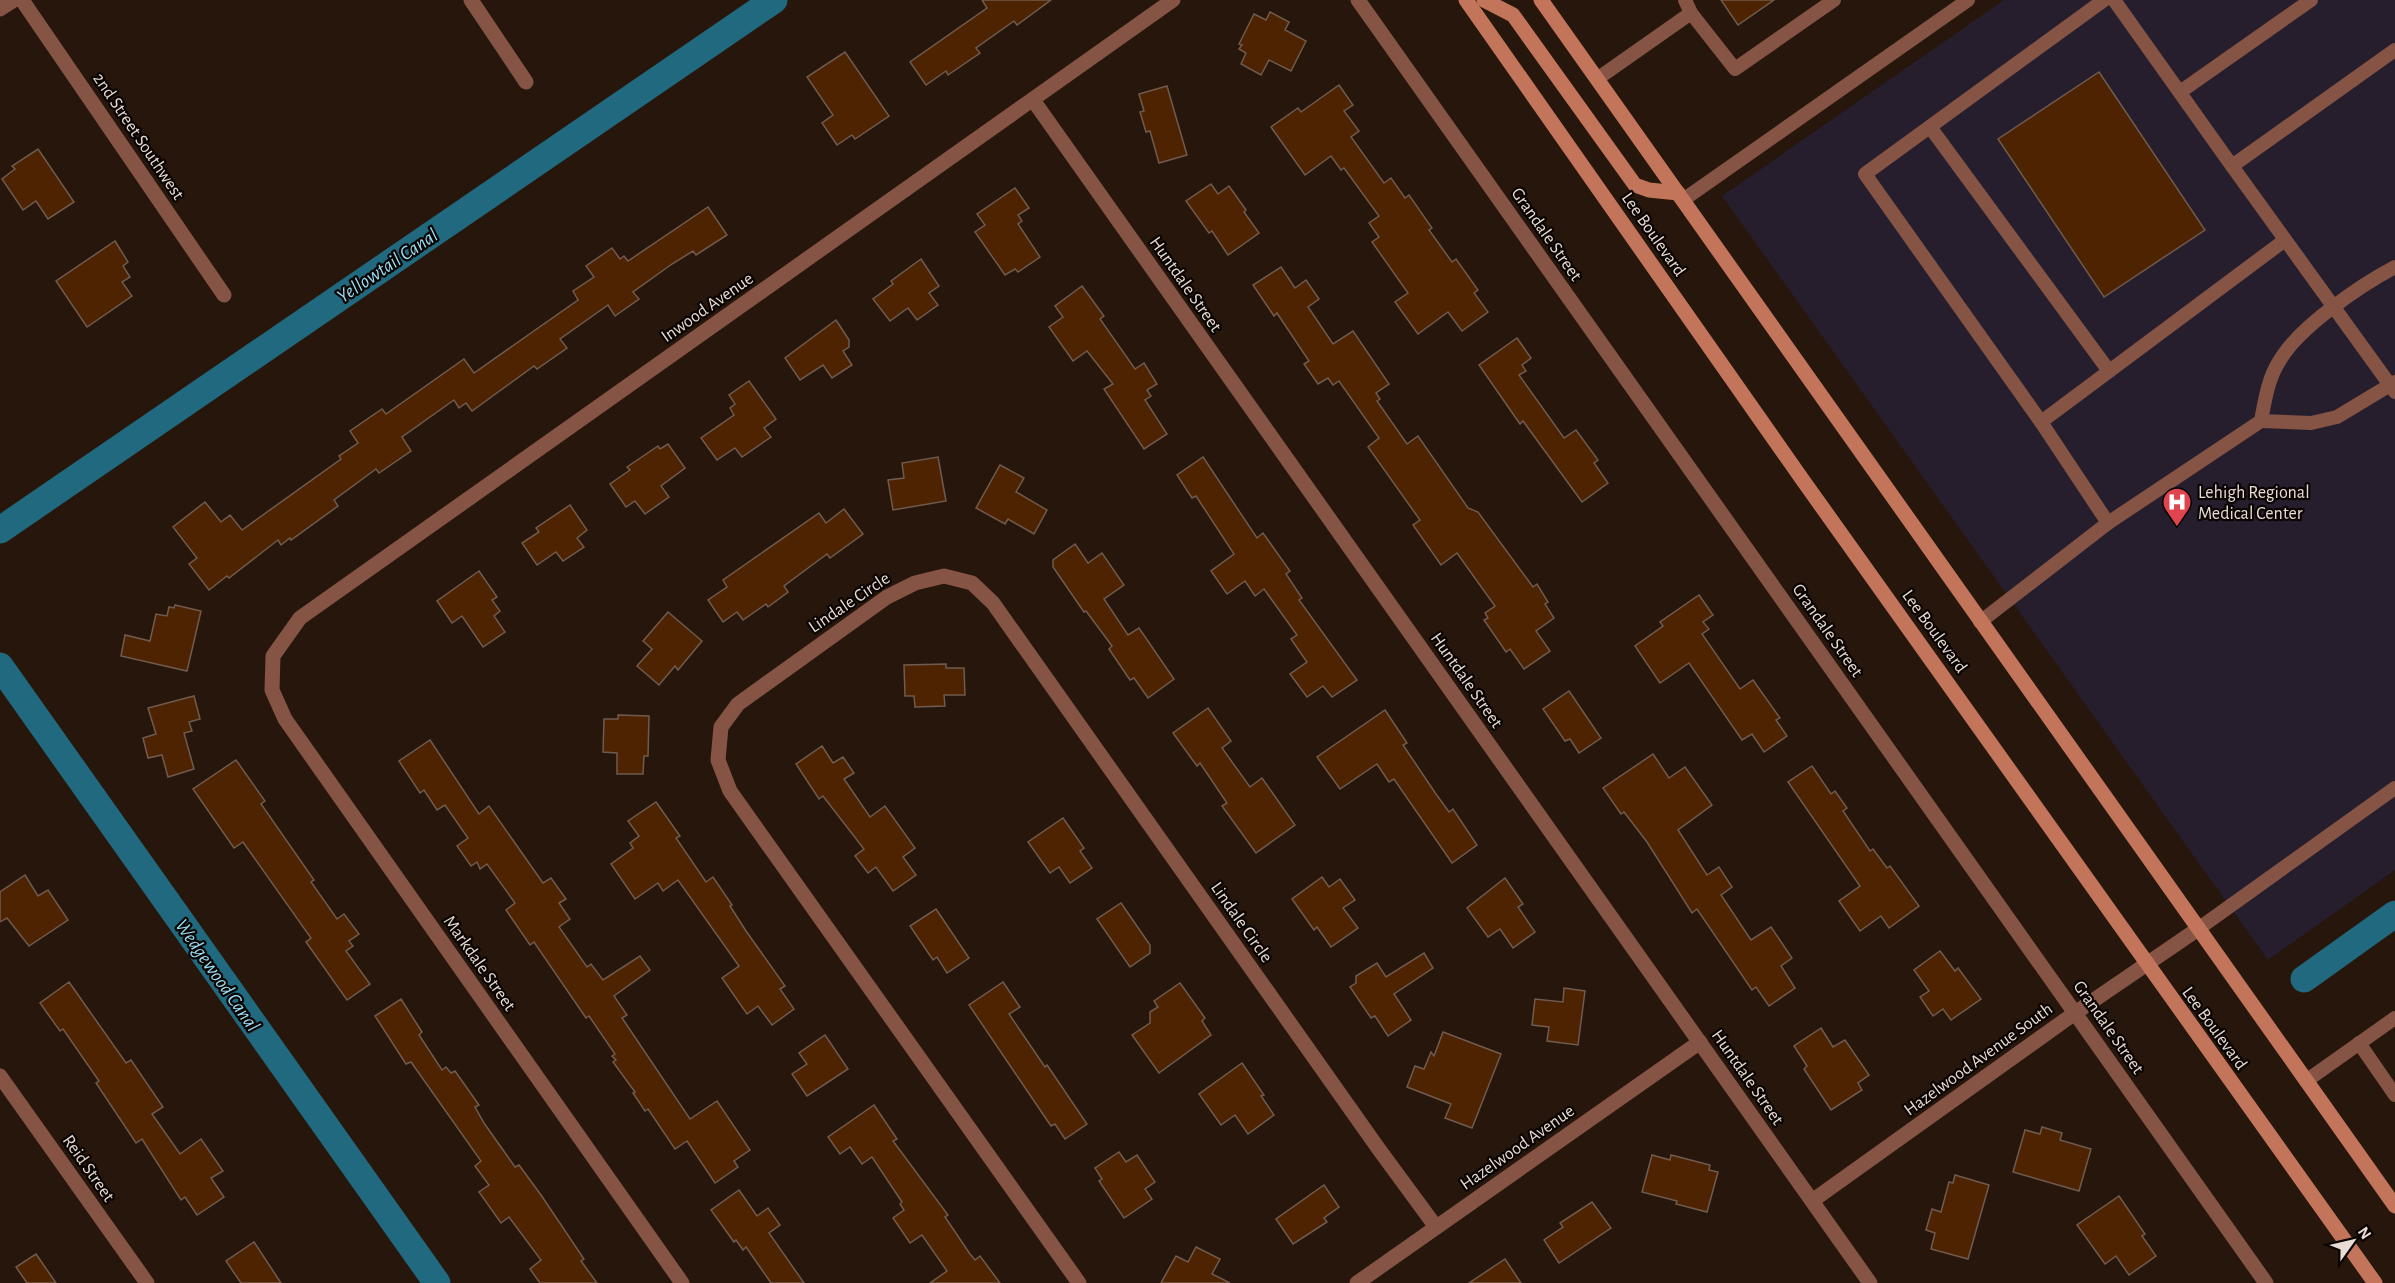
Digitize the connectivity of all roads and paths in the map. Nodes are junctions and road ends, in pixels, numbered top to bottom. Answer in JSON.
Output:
{"nodes":[{"id":1,"x":14,"y":0,"type":"edge"},
{"id":2,"x":22,"y":0,"type":"edge"},
{"id":3,"x":471,"y":0,"type":"edge"},
{"id":4,"x":1173,"y":0,"type":"edge"},
{"id":5,"x":1358,"y":0,"type":"edge"},
{"id":6,"x":1466,"y":0,"type":"edge"},
{"id":7,"x":1484,"y":0,"type":"edge"},
{"id":8,"x":1541,"y":0,"type":"edge"},
{"id":9,"x":1834,"y":0,"type":"edge"},
{"id":10,"x":1968,"y":0,"type":"edge"},
{"id":11,"x":2104,"y":0,"type":"edge"},
{"id":12,"x":2114,"y":0,"type":"edge"},
{"id":13,"x":2311,"y":0,"type":"edge"},
{"id":14,"x":1688,"y":6,"type":"edge"},
{"id":15,"x":0,"y":9,"type":"edge"},
{"id":16,"x":2395,"y":50,"type":"edge"},
{"id":17,"x":1598,"y":79,"type":"junction"},
{"id":18,"x":525,"y":82,"type":"dead end"},
{"id":19,"x":2180,"y":92,"type":"junction"},
{"id":20,"x":1032,"y":100,"type":"junction"},
{"id":21,"x":1930,"y":127,"type":"junction"},
{"id":22,"x":2232,"y":166,"type":"junction"},
{"id":23,"x":1681,"y":196,"type":"junction"},
{"id":24,"x":2285,"y":240,"type":"junction"},
{"id":25,"x":2395,"y":267,"type":"edge"},
{"id":26,"x":224,"y":295,"type":"dead end"},
{"id":27,"x":2334,"y":308,"type":"junction"},
{"id":28,"x":2109,"y":371,"type":"junction"},
{"id":29,"x":2393,"y":387,"type":"edge"},
{"id":30,"x":2042,"y":422,"type":"junction"},
{"id":31,"x":2261,"y":422,"type":"junction"},
{"id":32,"x":2108,"y":524,"type":"junction"},
{"id":33,"x":1980,"y":622,"type":"junction"},
{"id":34,"x":273,"y":656,"type":"joint"},
{"id":35,"x":2395,"y":788,"type":"edge"},
{"id":36,"x":2198,"y":929,"type":"junction"},
{"id":37,"x":2146,"y":964,"type":"junction"},
{"id":38,"x":2075,"y":1013,"type":"junction"},
{"id":39,"x":2395,"y":1018,"type":"edge"},
{"id":40,"x":1700,"y":1042,"type":"junction"},
{"id":41,"x":2359,"y":1044,"type":"junction"},
{"id":42,"x":0,"y":1076,"type":"edge"},
{"id":43,"x":2306,"y":1080,"type":"junction"},
{"id":44,"x":2395,"y":1095,"type":"edge"},
{"id":45,"x":2393,"y":1200,"type":"edge"},
{"id":46,"x":1812,"y":1201,"type":"junction"},
{"id":47,"x":1436,"y":1227,"type":"junction"},
{"id":48,"x":147,"y":1283,"type":"edge"},
{"id":49,"x":682,"y":1283,"type":"edge"},
{"id":50,"x":1079,"y":1283,"type":"edge"},
{"id":51,"x":1357,"y":1283,"type":"edge"},
{"id":52,"x":1870,"y":1283,"type":"edge"},
{"id":53,"x":2266,"y":1283,"type":"edge"},
{"id":54,"x":2375,"y":1283,"type":"edge"}],
"edges":[{"from":1,"to":15,"type":"street"},
{"from":2,"to":26,"type":"street","name":"2nd Street Southwest"},
{"from":3,"to":18,"type":"street"},
{"from":4,"to":20,"type":"street","name":"Inwood Avenue"},
{"from":5,"to":38,"type":"street","name":"Grandale Street"},
{"from":6,"to":37,"type":"main road","name":"Lee Boulevard"},
{"from":7,"to":23,"type":"main road"},
{"from":8,"to":17,"type":"main road"},
{"from":9,"to":14,"type":"lane"},
{"from":10,"to":23,"type":"lane"},
{"from":11,"to":21,"type":"lane"},
{"from":12,"to":19,"type":"lane"},
{"from":13,"to":19,"type":"lane"},
{"from":14,"to":17,"type":"lane"},
{"from":16,"to":22,"type":"lane"},
{"from":17,"to":23,"type":"main road"},
{"from":19,"to":22,"type":"lane"},
{"from":20,"to":34,"type":"street","name":"Inwood Avenue"},
{"from":20,"to":40,"type":"street","name":"Huntdale Street"},
{"from":21,"to":28,"type":"lane"},
{"from":21,"to":30,"type":"lane"},
{"from":22,"to":24,"type":"lane"},
{"from":23,"to":33,"type":"main road"},
{"from":24,"to":27,"type":"lane"},
{"from":24,"to":28,"type":"lane"},
{"from":25,"to":27,"type":"lane"},
{"from":27,"to":29,"type":"lane"},
{"from":27,"to":31,"type":"lane"},
{"from":28,"to":30,"type":"lane"},
{"from":29,"to":31,"type":"lane"},
{"from":30,"to":32,"type":"lane"},
{"from":31,"to":32,"type":"lane"},
{"from":32,"to":33,"type":"lane"},
{"from":33,"to":36,"type":"main road"},
{"from":34,"to":49,"type":"street","name":"Markdale Street"},
{"from":35,"to":36,"type":"lane"},
{"from":36,"to":37,"type":"street","name":"Hazelwood Avenue South"},
{"from":36,"to":43,"type":"main road"},
{"from":37,"to":38,"type":"street","name":"Hazelwood Avenue South"},
{"from":37,"to":54,"type":"main road","name":"Lee Boulevard"},
{"from":38,"to":46,"type":"street","name":"Hazelwood Avenue South"},
{"from":38,"to":53,"type":"street","name":"Grandale Street"},
{"from":39,"to":41,"type":"lane"},
{"from":40,"to":46,"type":"street","name":"Huntdale Street"},
{"from":40,"to":47,"type":"street","name":"Hazelwood Avenue"},
{"from":41,"to":43,"type":"lane"},
{"from":41,"to":44,"type":"lane"},
{"from":42,"to":48,"type":"street","name":"Reid Street"},
{"from":43,"to":45,"type":"main road"},
{"from":46,"to":52,"type":"street","name":"Huntdale Street"},
{"from":47,"to":50,"type":"street","name":"Lindale Circle"},
{"from":47,"to":51,"type":"street","name":"Hazelwood Avenue"}]}
